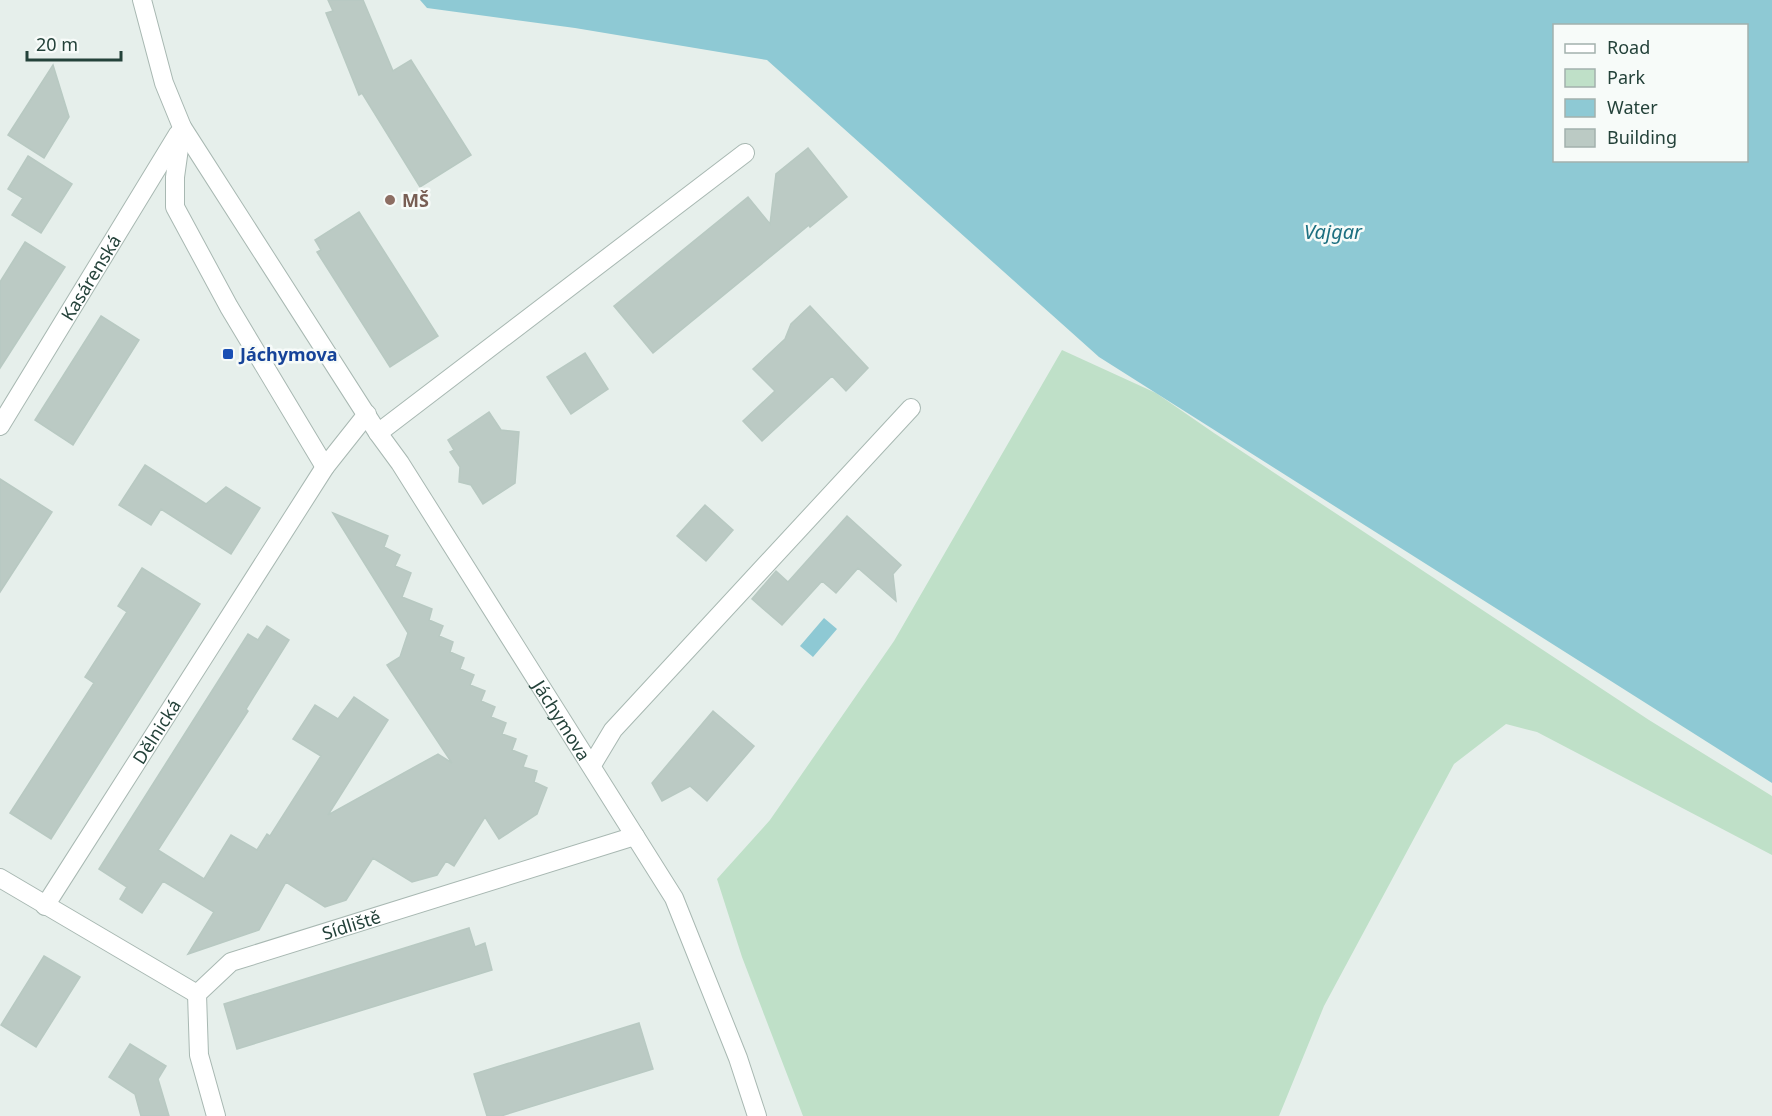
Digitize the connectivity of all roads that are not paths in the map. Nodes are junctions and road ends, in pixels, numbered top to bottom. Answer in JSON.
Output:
{"nodes":[{"id":1,"x":142,"y":0,"type":"edge"},
{"id":2,"x":182,"y":128,"type":"junction"},
{"id":3,"x":745,"y":153,"type":"dead end"},
{"id":4,"x":911,"y":408,"type":"dead end"},
{"id":5,"x":367,"y":414,"type":"junction"},
{"id":6,"x":0,"y":426,"type":"edge"},
{"id":7,"x":378,"y":433,"type":"junction"},
{"id":8,"x":325,"y":467,"type":"junction"},
{"id":9,"x":592,"y":765,"type":"junction"},
{"id":10,"x":635,"y":836,"type":"junction"},
{"id":11,"x":0,"y":879,"type":"edge"},
{"id":12,"x":45,"y":906,"type":"junction"},
{"id":13,"x":197,"y":994,"type":"junction"},
{"id":14,"x":216,"y":1116,"type":"edge"},
{"id":15,"x":757,"y":1116,"type":"edge"}],
"edges":[{"from":1,"to":2,"type":"street","name":"Jáchymova"},
{"from":2,"to":5,"type":"street","name":"Jáchymova"},
{"from":2,"to":6,"type":"street","name":"Kasárenská"},
{"from":2,"to":8,"type":"street"},
{"from":3,"to":7,"type":"street"},
{"from":4,"to":9,"type":"street"},
{"from":5,"to":7,"type":"street","name":"Jáchymova"},
{"from":5,"to":8,"type":"street","name":"Dělnická"},
{"from":7,"to":9,"type":"street","name":"Jáchymova"},
{"from":8,"to":12,"type":"street","name":"Dělnická"},
{"from":9,"to":10,"type":"street","name":"Jáchymova"},
{"from":10,"to":13,"type":"street","name":"Sídliště"},
{"from":10,"to":15,"type":"street","name":"Jáchymova"},
{"from":11,"to":12,"type":"street"},
{"from":12,"to":13,"type":"street"},
{"from":13,"to":14,"type":"street"}]}
